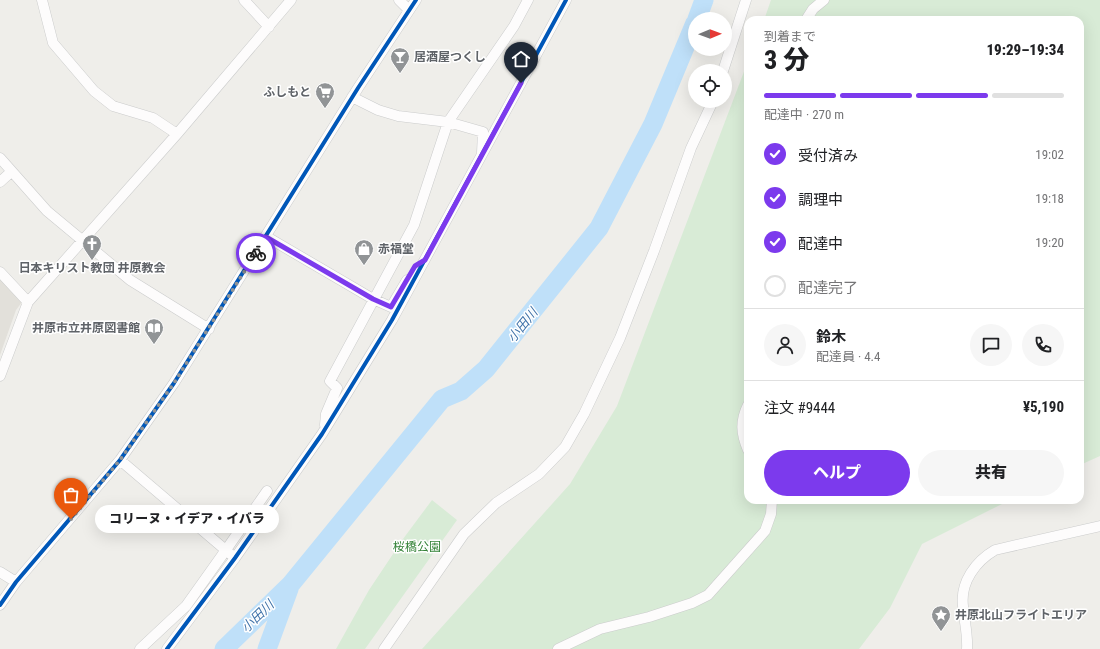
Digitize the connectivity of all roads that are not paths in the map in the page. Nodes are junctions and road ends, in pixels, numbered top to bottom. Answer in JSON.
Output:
{"nodes":[{"id":1,"x":42,"y":0,"type":"edge"},
{"id":2,"x":244,"y":0,"type":"edge"},
{"id":3,"x":291,"y":0,"type":"edge"},
{"id":4,"x":399,"y":0,"type":"edge"},
{"id":5,"x":416,"y":0,"type":"edge"},
{"id":6,"x":528,"y":0,"type":"edge"},
{"id":7,"x":566,"y":0,"type":"edge"},
{"id":8,"x":746,"y":0,"type":"edge"},
{"id":9,"x":824,"y":0,"type":"edge"},
{"id":10,"x":410,"y":10,"type":"junction"},
{"id":11,"x":809,"y":16,"type":"edge"},
{"id":12,"x":269,"y":27,"type":"junction"},
{"id":13,"x":725,"y":64,"type":"edge"},
{"id":14,"x":352,"y":97,"type":"junction"},
{"id":15,"x":711,"y":108,"type":"edge"},
{"id":16,"x":448,"y":122,"type":"junction"},
{"id":17,"x":177,"y":134,"type":"junction"},
{"id":18,"x":482,"y":157,"type":"junction"},
{"id":19,"x":0,"y":158,"type":"edge"},
{"id":20,"x":11,"y":172,"type":"junction"},
{"id":21,"x":0,"y":182,"type":"edge"},
{"id":22,"x":266,"y":237,"type":"junction"},
{"id":23,"x":83,"y":240,"type":"junction"},
{"id":24,"x":425,"y":260,"type":"junction"},
{"id":25,"x":0,"y":272,"type":"edge"},
{"id":26,"x":373,"y":299,"type":"junction"},
{"id":27,"x":28,"y":302,"type":"junction"},
{"id":28,"x":209,"y":329,"type":"junction"},
{"id":29,"x":0,"y":376,"type":"edge"},
{"id":30,"x":744,"y":413,"type":"edge"},
{"id":31,"x":324,"y":432,"type":"junction"},
{"id":32,"x":744,"y":441,"type":"edge"},
{"id":33,"x":120,"y":460,"type":"junction"},
{"id":34,"x":267,"y":491,"type":"dead end"},
{"id":35,"x":772,"y":504,"type":"edge"},
{"id":36,"x":1100,"y":526,"type":"edge"},
{"id":37,"x":235,"y":558,"type":"junction"},
{"id":38,"x":0,"y":572,"type":"edge"},
{"id":39,"x":16,"y":582,"type":"junction"},
{"id":40,"x":0,"y":605,"type":"edge"},
{"id":41,"x":170,"y":648,"type":"edge"},
{"id":42,"x":140,"y":649,"type":"edge"},
{"id":43,"x":384,"y":649,"type":"edge"},
{"id":44,"x":558,"y":649,"type":"edge"},
{"id":45,"x":968,"y":649,"type":"edge"}],
"edges":[{"from":1,"to":17,"type":"street"},
{"from":2,"to":12,"type":"street"},
{"from":3,"to":12,"type":"street"},
{"from":4,"to":10,"type":"street"},
{"from":5,"to":10,"type":"street"},
{"from":6,"to":16,"type":"street"},
{"from":7,"to":18,"type":"street"},
{"from":8,"to":13,"type":"street"},
{"from":9,"to":11,"type":"street"},
{"from":10,"to":14,"type":"street"},
{"from":12,"to":17,"type":"street"},
{"from":14,"to":16,"type":"street"},
{"from":14,"to":22,"type":"street"},
{"from":15,"to":43,"type":"street"},
{"from":16,"to":18,"type":"street"},
{"from":16,"to":26,"type":"street"},
{"from":17,"to":23,"type":"street"},
{"from":18,"to":24,"type":"street"},
{"from":19,"to":20,"type":"street"},
{"from":20,"to":21,"type":"street"},
{"from":20,"to":23,"type":"street"},
{"from":22,"to":26,"type":"street"},
{"from":22,"to":28,"type":"street"},
{"from":23,"to":27,"type":"street"},
{"from":23,"to":28,"type":"street"},
{"from":24,"to":26,"type":"street"},
{"from":24,"to":31,"type":"street"},
{"from":25,"to":27,"type":"street"},
{"from":26,"to":31,"type":"street"},
{"from":27,"to":29,"type":"street"},
{"from":28,"to":33,"type":"street"},
{"from":30,"to":32,"type":"street"},
{"from":31,"to":37,"type":"street"},
{"from":33,"to":37,"type":"street"},
{"from":33,"to":39,"type":"street"},
{"from":34,"to":42,"type":"street"},
{"from":35,"to":44,"type":"street"},
{"from":36,"to":45,"type":"street"},
{"from":37,"to":41,"type":"street"},
{"from":38,"to":39,"type":"street"},
{"from":39,"to":40,"type":"street"}]}
